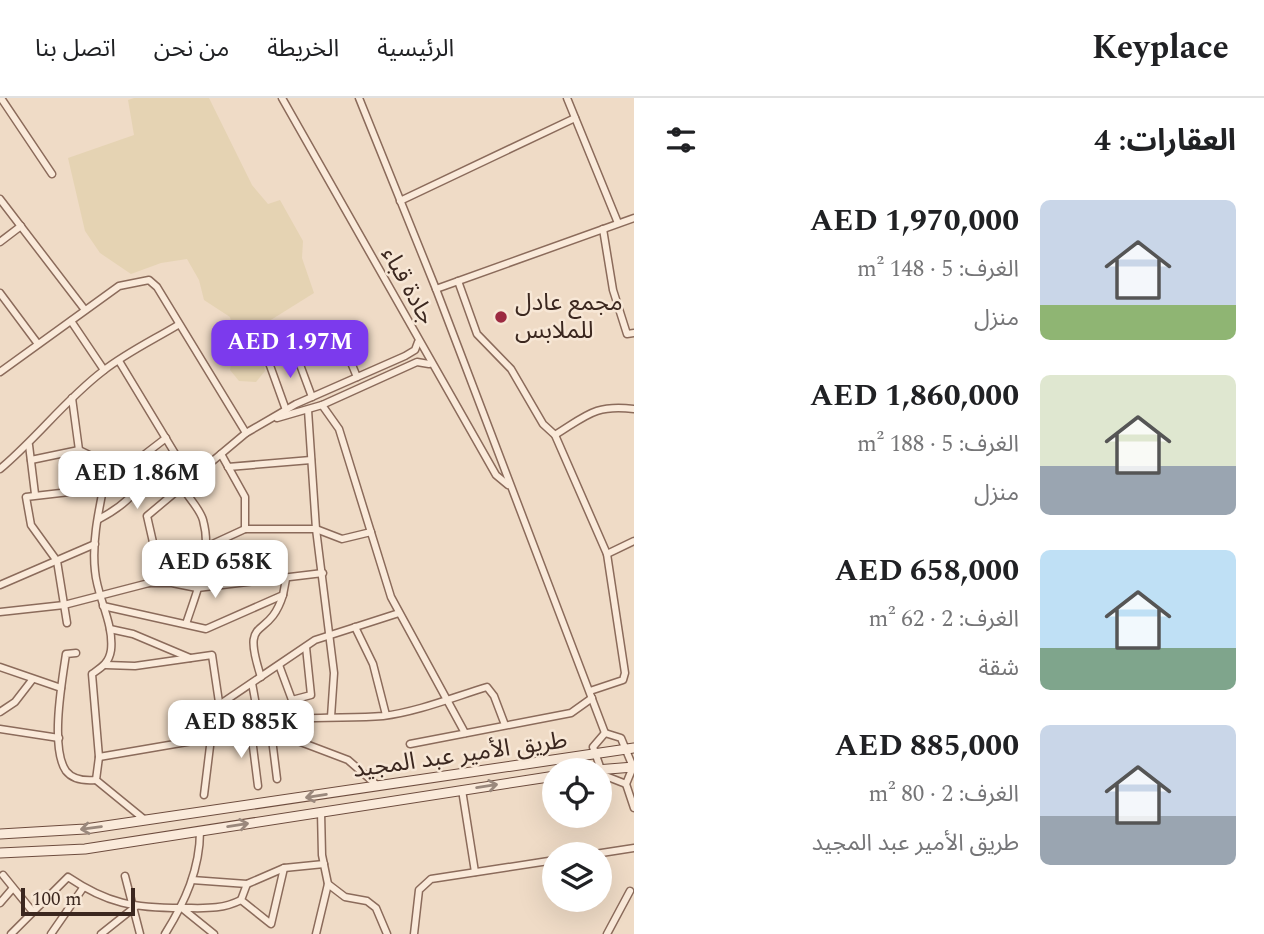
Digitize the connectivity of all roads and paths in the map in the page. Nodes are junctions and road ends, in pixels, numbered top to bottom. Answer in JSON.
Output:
{"nodes":[{"id":1,"x":1,"y":98,"type":"edge"},
{"id":2,"x":282,"y":98,"type":"edge"},
{"id":3,"x":359,"y":98,"type":"edge"},
{"id":4,"x":567,"y":98,"type":"edge"},
{"id":5,"x":575,"y":118,"type":"junction"},
{"id":6,"x":52,"y":174,"type":"dead end"},
{"id":7,"x":0,"y":199,"type":"edge"},
{"id":8,"x":400,"y":201,"type":"junction"},
{"id":9,"x":634,"y":218,"type":"edge"},
{"id":10,"x":618,"y":223,"type":"junction"},
{"id":11,"x":21,"y":226,"type":"junction"},
{"id":12,"x":603,"y":229,"type":"junction"},
{"id":13,"x":0,"y":242,"type":"edge"},
{"id":14,"x":458,"y":281,"type":"junction"},
{"id":15,"x":436,"y":289,"type":"junction"},
{"id":16,"x":0,"y":293,"type":"edge"},
{"id":17,"x":85,"y":310,"type":"junction"},
{"id":18,"x":71,"y":321,"type":"junction"},
{"id":19,"x":178,"y":325,"type":"junction"},
{"id":20,"x":634,"y":333,"type":"edge"},
{"id":21,"x":418,"y":342,"type":"junction"},
{"id":22,"x":38,"y":344,"type":"junction"},
{"id":23,"x":345,"y":348,"type":"dead end"},
{"id":24,"x":296,"y":354,"type":"dead end"},
{"id":25,"x":268,"y":360,"type":"dead end"},
{"id":26,"x":119,"y":361,"type":"junction"},
{"id":27,"x":431,"y":365,"type":"junction"},
{"id":28,"x":104,"y":370,"type":"junction"},
{"id":29,"x":0,"y":372,"type":"edge"},
{"id":30,"x":357,"y":377,"type":"junction"},
{"id":31,"x":312,"y":397,"type":"junction"},
{"id":32,"x":72,"y":398,"type":"junction"},
{"id":33,"x":322,"y":405,"type":"junction"},
{"id":34,"x":286,"y":410,"type":"junction"},
{"id":35,"x":308,"y":410,"type":"junction"},
{"id":36,"x":634,"y":410,"type":"edge"},
{"id":37,"x":271,"y":419,"type":"junction"},
{"id":38,"x":246,"y":433,"type":"junction"},
{"id":39,"x":555,"y":435,"type":"junction"},
{"id":40,"x":166,"y":438,"type":"junction"},
{"id":41,"x":29,"y":445,"type":"junction"},
{"id":42,"x":79,"y":450,"type":"junction"},
{"id":43,"x":221,"y":454,"type":"junction"},
{"id":44,"x":31,"y":460,"type":"junction"},
{"id":45,"x":312,"y":460,"type":"junction"},
{"id":46,"x":108,"y":464,"type":"junction"},
{"id":47,"x":183,"y":467,"type":"junction"},
{"id":48,"x":228,"y":467,"type":"junction"},
{"id":49,"x":127,"y":468,"type":"junction"},
{"id":50,"x":0,"y":469,"type":"edge"},
{"id":51,"x":148,"y":473,"type":"junction"},
{"id":52,"x":191,"y":480,"type":"junction"},
{"id":53,"x":509,"y":486,"type":"junction"},
{"id":54,"x":182,"y":487,"type":"junction"},
{"id":55,"x":104,"y":488,"type":"junction"},
{"id":56,"x":35,"y":494,"type":"junction"},
{"id":57,"x":99,"y":519,"type":"junction"},
{"id":58,"x":245,"y":529,"type":"junction"},
{"id":59,"x":316,"y":529,"type":"junction"},
{"id":60,"x":371,"y":532,"type":"junction"},
{"id":61,"x":634,"y":541,"type":"edge"},
{"id":62,"x":95,"y":544,"type":"junction"},
{"id":63,"x":206,"y":547,"type":"junction"},
{"id":64,"x":155,"y":551,"type":"junction"},
{"id":65,"x":607,"y":554,"type":"junction"},
{"id":66,"x":57,"y":561,"type":"junction"},
{"id":67,"x":323,"y":573,"type":"junction"},
{"id":68,"x":286,"y":579,"type":"junction"},
{"id":69,"x":149,"y":583,"type":"junction"},
{"id":70,"x":0,"y":585,"type":"edge"},
{"id":71,"x":197,"y":588,"type":"junction"},
{"id":72,"x":283,"y":595,"type":"junction"},
{"id":73,"x":101,"y":598,"type":"junction"},
{"id":74,"x":64,"y":605,"type":"junction"},
{"id":75,"x":103,"y":606,"type":"junction"},
{"id":76,"x":0,"y":612,"type":"edge"},
{"id":77,"x":399,"y":613,"type":"junction"},
{"id":78,"x":67,"y":623,"type":"dead end"},
{"id":79,"x":186,"y":624,"type":"junction"},
{"id":80,"x":355,"y":627,"type":"junction"},
{"id":81,"x":110,"y":629,"type":"junction"},
{"id":82,"x":328,"y":636,"type":"junction"},
{"id":83,"x":306,"y":647,"type":"junction"},
{"id":84,"x":76,"y":653,"type":"dead end"},
{"id":85,"x":190,"y":658,"type":"junction"},
{"id":86,"x":106,"y":664,"type":"junction"},
{"id":87,"x":279,"y":665,"type":"junction"},
{"id":88,"x":0,"y":667,"type":"edge"},
{"id":89,"x":261,"y":677,"type":"junction"},
{"id":90,"x":32,"y":680,"type":"junction"},
{"id":91,"x":252,"y":683,"type":"junction"},
{"id":92,"x":61,"y":688,"type":"junction"},
{"id":93,"x":591,"y":694,"type":"junction"},
{"id":94,"x":445,"y":699,"type":"junction"},
{"id":95,"x":219,"y":705,"type":"junction"},
{"id":96,"x":0,"y":712,"type":"edge"},
{"id":97,"x":386,"y":716,"type":"junction"},
{"id":98,"x":331,"y":717,"type":"junction"},
{"id":99,"x":270,"y":723,"type":"junction"},
{"id":100,"x":505,"y":725,"type":"junction"},
{"id":101,"x":261,"y":727,"type":"junction"},
{"id":102,"x":0,"y":729,"type":"edge"},
{"id":103,"x":251,"y":732,"type":"junction"},
{"id":104,"x":465,"y":733,"type":"junction"},
{"id":105,"x":605,"y":733,"type":"junction"},
{"id":106,"x":224,"y":736,"type":"junction"},
{"id":107,"x":272,"y":737,"type":"junction"},
{"id":108,"x":59,"y":738,"type":"junction"},
{"id":109,"x":211,"y":738,"type":"junction"},
{"id":110,"x":410,"y":744,"type":"dead end"},
{"id":111,"x":630,"y":749,"type":"edge"},
{"id":112,"x":595,"y":754,"type":"junction"},
{"id":113,"x":99,"y":757,"type":"junction"},
{"id":114,"x":633,"y":767,"type":"edge"},
{"id":115,"x":612,"y":769,"type":"edge"},
{"id":116,"x":542,"y":778,"type":"edge"},
{"id":117,"x":277,"y":779,"type":"dead end"},
{"id":118,"x":96,"y":780,"type":"junction"},
{"id":119,"x":416,"y":780,"type":"junction"},
{"id":120,"x":626,"y":784,"type":"junction"},
{"id":121,"x":258,"y":786,"type":"dead end"},
{"id":122,"x":378,"y":786,"type":"junction"},
{"id":123,"x":462,"y":790,"type":"junction"},
{"id":124,"x":204,"y":795,"type":"dead end"},
{"id":125,"x":419,"y":797,"type":"junction"},
{"id":126,"x":634,"y":808,"type":"edge"},
{"id":127,"x":321,"y":812,"type":"junction"},
{"id":128,"x":145,"y":820,"type":"junction"},
{"id":129,"x":200,"y":831,"type":"junction"},
{"id":130,"x":0,"y":834,"type":"edge"},
{"id":131,"x":634,"y":848,"type":"edge"},
{"id":132,"x":612,"y":851,"type":"edge"},
{"id":133,"x":0,"y":853,"type":"edge"},
{"id":134,"x":542,"y":862,"type":"edge"},
{"id":135,"x":324,"y":864,"type":"junction"},
{"id":136,"x":284,"y":868,"type":"junction"},
{"id":137,"x":475,"y":872,"type":"junction"},
{"id":138,"x":3,"y":875,"type":"dead end"},
{"id":139,"x":125,"y":876,"type":"dead end"},
{"id":140,"x":192,"y":880,"type":"junction"},
{"id":141,"x":247,"y":884,"type":"junction"},
{"id":142,"x":328,"y":884,"type":"junction"},
{"id":143,"x":13,"y":888,"type":"junction"},
{"id":144,"x":83,"y":888,"type":"junction"},
{"id":145,"x":630,"y":891,"type":"dead end"},
{"id":146,"x":241,"y":900,"type":"junction"},
{"id":147,"x":0,"y":903,"type":"edge"},
{"id":148,"x":135,"y":907,"type":"junction"},
{"id":149,"x":182,"y":908,"type":"junction"},
{"id":150,"x":33,"y":912,"type":"junction"},
{"id":151,"x":204,"y":931,"type":"edge"},
{"id":152,"x":11,"y":934,"type":"edge"},
{"id":153,"x":51,"y":934,"type":"edge"},
{"id":154,"x":102,"y":934,"type":"edge"},
{"id":155,"x":140,"y":934,"type":"edge"},
{"id":156,"x":165,"y":934,"type":"edge"},
{"id":157,"x":214,"y":934,"type":"edge"},
{"id":158,"x":316,"y":934,"type":"edge"},
{"id":159,"x":387,"y":934,"type":"edge"},
{"id":160,"x":414,"y":934,"type":"edge"},
{"id":161,"x":607,"y":934,"type":"edge"}],
"edges":[{"from":1,"to":6,"type":"street"},
{"from":2,"to":21,"type":"street","name":"جادة قباء"},
{"from":3,"to":8,"type":"street","name":"جادة قباء"},
{"from":4,"to":5,"type":"street"},
{"from":5,"to":8,"type":"street"},
{"from":5,"to":10,"type":"street"},
{"from":7,"to":11,"type":"street"},
{"from":8,"to":15,"type":"street","name":"جادة قباء"},
{"from":9,"to":10,"type":"street"},
{"from":10,"to":12,"type":"street"},
{"from":11,"to":13,"type":"street"},
{"from":11,"to":17,"type":"street"},
{"from":12,"to":14,"type":"street"},
{"from":12,"to":20,"type":"street"},
{"from":14,"to":15,"type":"street"},
{"from":14,"to":39,"type":"street"},
{"from":15,"to":53,"type":"street","name":"جادة قباء"},
{"from":16,"to":22,"type":"street"},
{"from":17,"to":18,"type":"street"},
{"from":17,"to":19,"type":"street"},
{"from":18,"to":22,"type":"street"},
{"from":18,"to":28,"type":"street"},
{"from":19,"to":26,"type":"street"},
{"from":19,"to":38,"type":"street"},
{"from":21,"to":27,"type":"street","name":"جادة قباء"},
{"from":21,"to":30,"type":"street"},
{"from":22,"to":29,"type":"street"},
{"from":23,"to":30,"type":"street"},
{"from":24,"to":31,"type":"street"},
{"from":25,"to":34,"type":"street"},
{"from":26,"to":28,"type":"street"},
{"from":26,"to":40,"type":"street"},
{"from":27,"to":33,"type":"street"},
{"from":27,"to":53,"type":"street","name":"جادة قباء"},
{"from":28,"to":32,"type":"street"},
{"from":30,"to":31,"type":"street"},
{"from":31,"to":34,"type":"street"},
{"from":32,"to":41,"type":"street"},
{"from":32,"to":42,"type":"street"},
{"from":33,"to":35,"type":"street"},
{"from":33,"to":60,"type":"street"},
{"from":34,"to":37,"type":"street"},
{"from":35,"to":37,"type":"street"},
{"from":35,"to":45,"type":"street"},
{"from":36,"to":39,"type":"street"},
{"from":37,"to":38,"type":"street"},
{"from":38,"to":43,"type":"street"},
{"from":39,"to":65,"type":"street"},
{"from":40,"to":47,"type":"street"},
{"from":40,"to":49,"type":"street"},
{"from":41,"to":44,"type":"street"},
{"from":41,"to":50,"type":"street"},
{"from":42,"to":44,"type":"street"},
{"from":42,"to":46,"type":"street"},
{"from":43,"to":48,"type":"street"},
{"from":43,"to":52,"type":"street"},
{"from":44,"to":56,"type":"street"},
{"from":45,"to":48,"type":"street"},
{"from":45,"to":59,"type":"street"},
{"from":46,"to":49,"type":"street"},
{"from":46,"to":55,"type":"street"},
{"from":47,"to":51,"type":"street"},
{"from":47,"to":52,"type":"street"},
{"from":48,"to":58,"type":"street"},
{"from":49,"to":51,"type":"street"},
{"from":51,"to":57,"type":"street"},
{"from":52,"to":54,"type":"street"},
{"from":53,"to":93,"type":"street","name":"جادة قباء"},
{"from":54,"to":63,"type":"street"},
{"from":54,"to":64,"type":"street"},
{"from":55,"to":56,"type":"street"},
{"from":55,"to":57,"type":"street"},
{"from":56,"to":66,"type":"street"},
{"from":57,"to":62,"type":"street"},
{"from":58,"to":59,"type":"street"},
{"from":58,"to":63,"type":"street"},
{"from":59,"to":60,"type":"street"},
{"from":59,"to":67,"type":"street"},
{"from":60,"to":77,"type":"street"},
{"from":61,"to":65,"type":"street"},
{"from":62,"to":66,"type":"street"},
{"from":62,"to":73,"type":"street"},
{"from":63,"to":64,"type":"street"},
{"from":63,"to":71,"type":"street"},
{"from":64,"to":69,"type":"street"},
{"from":65,"to":93,"type":"street"},
{"from":66,"to":70,"type":"street"},
{"from":66,"to":74,"type":"street"},
{"from":67,"to":68,"type":"street"},
{"from":67,"to":82,"type":"street"},
{"from":68,"to":71,"type":"street"},
{"from":68,"to":72,"type":"street"},
{"from":69,"to":71,"type":"street"},
{"from":69,"to":73,"type":"street"},
{"from":71,"to":79,"type":"street"},
{"from":72,"to":79,"type":"street"},
{"from":72,"to":89,"type":"street"},
{"from":73,"to":74,"type":"street"},
{"from":73,"to":75,"type":"street"},
{"from":74,"to":76,"type":"street"},
{"from":74,"to":78,"type":"street"},
{"from":75,"to":79,"type":"street"},
{"from":75,"to":81,"type":"street"},
{"from":77,"to":80,"type":"street"},
{"from":77,"to":94,"type":"street"},
{"from":80,"to":82,"type":"street"},
{"from":80,"to":97,"type":"street"},
{"from":81,"to":85,"type":"street"},
{"from":81,"to":86,"type":"street"},
{"from":82,"to":83,"type":"street"},
{"from":82,"to":98,"type":"street"},
{"from":83,"to":87,"type":"street"},
{"from":83,"to":87,"type":"street"},
{"from":84,"to":92,"type":"street"},
{"from":85,"to":86,"type":"street"},
{"from":85,"to":95,"type":"street"},
{"from":86,"to":113,"type":"street"},
{"from":87,"to":89,"type":"street"},
{"from":88,"to":90,"type":"street"},
{"from":89,"to":91,"type":"street"},
{"from":90,"to":92,"type":"street"},
{"from":90,"to":96,"type":"street"},
{"from":91,"to":95,"type":"street"},
{"from":91,"to":101,"type":"street"},
{"from":92,"to":108,"type":"street"},
{"from":93,"to":100,"type":"street"},
{"from":93,"to":105,"type":"street","name":"جادة قباء"},
{"from":94,"to":97,"type":"street"},
{"from":94,"to":100,"type":"street"},
{"from":94,"to":104,"type":"street"},
{"from":95,"to":106,"type":"street"},
{"from":97,"to":98,"type":"street"},
{"from":98,"to":99,"type":"street"},
{"from":99,"to":101,"type":"street"},
{"from":99,"to":107,"type":"street"},
{"from":100,"to":104,"type":"street"},
{"from":101,"to":103,"type":"street"},
{"from":102,"to":108,"type":"street"},
{"from":103,"to":106,"type":"street"},
{"from":103,"to":121,"type":"street"},
{"from":104,"to":110,"type":"street"},
{"from":105,"to":111,"type":"street"},
{"from":105,"to":112,"type":"street"},
{"from":106,"to":109,"type":"street"},
{"from":107,"to":117,"type":"street"},
{"from":107,"to":122,"type":"street"},
{"from":108,"to":118,"type":"street"},
{"from":109,"to":113,"type":"street"},
{"from":109,"to":124,"type":"street"},
{"from":111,"to":112,"type":"main road","name":"طريق الأمير عبد المجيد"},
{"from":111,"to":114,"type":"street"},
{"from":112,"to":119,"type":"main road","name":"طريق الأمير عبد المجيد"},
{"from":112,"to":120,"type":"street"},
{"from":113,"to":118,"type":"street"},
{"from":114,"to":115,"type":"main road","name":"طريق الأمير عبد المجيد"},
{"from":114,"to":120,"type":"street"},
{"from":123,"to":116,"type":"main road","name":"طريق الأمير عبد المجيد","one_way":true},
{"from":118,"to":128,"type":"street"},
{"from":119,"to":122,"type":"main road","name":"طريق الأمير عبد المجيد"},
{"from":119,"to":125,"type":"main road"},
{"from":120,"to":126,"type":"street"},
{"from":122,"to":128,"type":"main road","name":"طريق الأمير عبد المجيد","one_way":true},
{"from":123,"to":125,"type":"main road","name":"طريق الأمير عبد المجيد"},
{"from":123,"to":137,"type":"street"},
{"from":125,"to":127,"type":"main road","name":"طريق الأمير عبد المجيد"},
{"from":129,"to":127,"type":"main road","name":"طريق الأمير عبد المجيد","one_way":true},
{"from":127,"to":135,"type":"street"},
{"from":128,"to":130,"type":"main road","name":"طريق الأمير عبد المجيد","one_way":true},
{"from":129,"to":133,"type":"main road","name":"طريق الأمير عبد المجيد"},
{"from":129,"to":140,"type":"street"},
{"from":131,"to":132,"type":"street"},
{"from":134,"to":137,"type":"street"},
{"from":135,"to":136,"type":"street"},
{"from":135,"to":142,"type":"street"},
{"from":136,"to":141,"type":"street"},
{"from":136,"to":146,"type":"street"},
{"from":137,"to":160,"type":"street"},
{"from":138,"to":143,"type":"street"},
{"from":139,"to":148,"type":"street"},
{"from":140,"to":141,"type":"street"},
{"from":140,"to":149,"type":"street"},
{"from":141,"to":146,"type":"street"},
{"from":142,"to":158,"type":"street"},
{"from":142,"to":159,"type":"street"},
{"from":143,"to":147,"type":"street"},
{"from":143,"to":150,"type":"street"},
{"from":144,"to":148,"type":"street"},
{"from":144,"to":150,"type":"street"},
{"from":144,"to":153,"type":"street"},
{"from":145,"to":161,"type":"street"},
{"from":146,"to":149,"type":"street"},
{"from":148,"to":149,"type":"street"},
{"from":148,"to":154,"type":"street"},
{"from":148,"to":155,"type":"street"},
{"from":149,"to":151,"type":"street"},
{"from":149,"to":156,"type":"street"},
{"from":150,"to":152,"type":"street"},
{"from":151,"to":157,"type":"street"}]}
